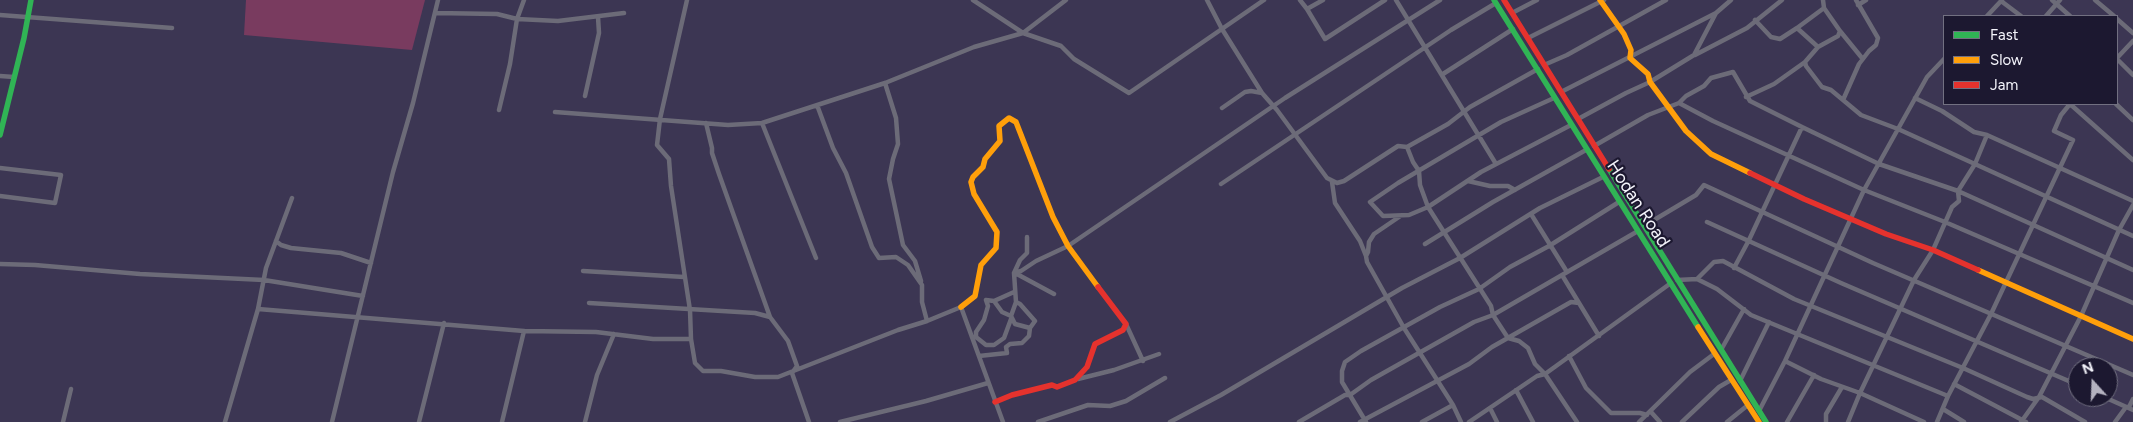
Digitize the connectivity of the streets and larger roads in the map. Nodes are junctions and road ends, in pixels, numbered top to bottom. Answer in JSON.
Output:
{"nodes":[{"id":1,"x":31,"y":0,"type":"edge"},
{"id":2,"x":438,"y":0,"type":"edge"},
{"id":3,"x":524,"y":0,"type":"edge"},
{"id":4,"x":687,"y":0,"type":"edge"},
{"id":5,"x":973,"y":0,"type":"edge"},
{"id":6,"x":1066,"y":0,"type":"edge"},
{"id":7,"x":1207,"y":0,"type":"edge"},
{"id":8,"x":1264,"y":0,"type":"edge"},
{"id":9,"x":1300,"y":0,"type":"edge"},
{"id":10,"x":1323,"y":0,"type":"edge"},
{"id":11,"x":1385,"y":0,"type":"edge"},
{"id":12,"x":1396,"y":0,"type":"edge"},
{"id":13,"x":1440,"y":0,"type":"edge"},
{"id":14,"x":1504,"y":0,"type":"edge"},
{"id":15,"x":1537,"y":0,"type":"edge"},
{"id":16,"x":1602,"y":0,"type":"edge"},
{"id":17,"x":1666,"y":0,"type":"edge"},
{"id":18,"x":1731,"y":0,"type":"edge"},
{"id":19,"x":1782,"y":0,"type":"edge"},
{"id":20,"x":1823,"y":0,"type":"edge"},
{"id":21,"x":1866,"y":0,"type":"edge"},
{"id":22,"x":2052,"y":0,"type":"edge"},
{"id":23,"x":2095,"y":0,"type":"edge"},
{"id":24,"x":2002,"y":1,"type":"edge"},
{"id":25,"x":1495,"y":2,"type":"edge"},
{"id":26,"x":1857,"y":2,"type":"edge"},
{"id":27,"x":2058,"y":2,"type":"edge"},
{"id":28,"x":1824,"y":8,"type":"junction"},
{"id":29,"x":1308,"y":9,"type":"junction"},
{"id":30,"x":435,"y":13,"type":"junction"},
{"id":31,"x":624,"y":13,"type":"dead end"},
{"id":32,"x":1512,"y":13,"type":"junction"},
{"id":33,"x":1716,"y":13,"type":"junction"},
{"id":34,"x":0,"y":15,"type":"edge"},
{"id":35,"x":1987,"y":15,"type":"edge"},
{"id":36,"x":2021,"y":15,"type":"edge"},
{"id":37,"x":2047,"y":15,"type":"edge"},
{"id":38,"x":2069,"y":15,"type":"edge"},
{"id":39,"x":2113,"y":15,"type":"edge"},
{"id":40,"x":598,"y":17,"type":"junction"},
{"id":41,"x":28,"y":18,"type":"junction"},
{"id":42,"x":516,"y":19,"type":"junction"},
{"id":43,"x":1408,"y":19,"type":"junction"},
{"id":44,"x":1756,"y":20,"type":"junction"},
{"id":45,"x":2118,"y":20,"type":"edge"},
{"id":46,"x":172,"y":28,"type":"dead end"},
{"id":47,"x":1618,"y":28,"type":"junction"},
{"id":48,"x":1797,"y":28,"type":"junction"},
{"id":49,"x":1222,"y":29,"type":"junction"},
{"id":50,"x":1513,"y":30,"type":"junction"},
{"id":51,"x":1840,"y":31,"type":"junction"},
{"id":52,"x":1023,"y":33,"type":"junction"},
{"id":53,"x":2133,"y":33,"type":"edge"},
{"id":54,"x":1528,"y":38,"type":"junction"},
{"id":55,"x":2133,"y":41,"type":"edge"},
{"id":56,"x":1818,"y":47,"type":"junction"},
{"id":57,"x":1426,"y":48,"type":"junction"},
{"id":58,"x":1694,"y":55,"type":"junction"},
{"id":59,"x":2118,"y":57,"type":"edge"},
{"id":60,"x":1630,"y":58,"type":"junction"},
{"id":61,"x":1862,"y":58,"type":"junction"},
{"id":62,"x":2118,"y":59,"type":"edge"},
{"id":63,"x":1943,"y":60,"type":"edge"},
{"id":64,"x":1805,"y":62,"type":"junction"},
{"id":65,"x":1544,"y":65,"type":"junction"},
{"id":66,"x":1538,"y":69,"type":"junction"},
{"id":67,"x":1443,"y":74,"type":"junction"},
{"id":68,"x":2133,"y":75,"type":"edge"},
{"id":69,"x":0,"y":76,"type":"edge"},
{"id":70,"x":14,"y":77,"type":"junction"},
{"id":71,"x":1650,"y":82,"type":"junction"},
{"id":72,"x":885,"y":83,"type":"junction"},
{"id":73,"x":1561,"y":92,"type":"junction"},
{"id":74,"x":1262,"y":93,"type":"junction"},
{"id":75,"x":585,"y":96,"type":"dead end"},
{"id":76,"x":1746,"y":97,"type":"junction"},
{"id":77,"x":1554,"y":98,"type":"junction"},
{"id":78,"x":1915,"y":98,"type":"junction"},
{"id":79,"x":1843,"y":100,"type":"junction"},
{"id":80,"x":1679,"y":103,"type":"junction"},
{"id":81,"x":817,"y":105,"type":"junction"},
{"id":82,"x":2069,"y":105,"type":"edge"},
{"id":83,"x":2071,"y":105,"type":"edge"},
{"id":84,"x":2117,"y":105,"type":"edge"},
{"id":85,"x":1667,"y":107,"type":"junction"},
{"id":86,"x":3,"y":108,"type":"edge"},
{"id":87,"x":1222,"y":108,"type":"dead end"},
{"id":88,"x":1273,"y":108,"type":"junction"},
{"id":89,"x":499,"y":110,"type":"dead end"},
{"id":90,"x":1464,"y":111,"type":"junction"},
{"id":91,"x":555,"y":112,"type":"dead end"},
{"id":92,"x":660,"y":119,"type":"junction"},
{"id":93,"x":1578,"y":119,"type":"junction"},
{"id":94,"x":2133,"y":120,"type":"edge"},
{"id":95,"x":706,"y":123,"type":"junction"},
{"id":96,"x":762,"y":123,"type":"junction"},
{"id":97,"x":1571,"y":125,"type":"junction"},
{"id":98,"x":1802,"y":127,"type":"junction"},
{"id":99,"x":1898,"y":129,"type":"junction"},
{"id":100,"x":1295,"y":134,"type":"junction"},
{"id":101,"x":1480,"y":135,"type":"junction"},
{"id":102,"x":1988,"y":135,"type":"junction"},
{"id":103,"x":0,"y":136,"type":"edge"},
{"id":104,"x":1594,"y":146,"type":"junction"},
{"id":105,"x":1407,"y":147,"type":"junction"},
{"id":106,"x":1586,"y":150,"type":"junction"},
{"id":107,"x":1788,"y":155,"type":"junction"},
{"id":108,"x":2132,"y":158,"type":"edge"},
{"id":109,"x":1496,"y":164,"type":"junction"},
{"id":110,"x":1879,"y":164,"type":"junction"},
{"id":111,"x":1974,"y":164,"type":"junction"},
{"id":112,"x":0,"y":168,"type":"edge"},
{"id":113,"x":2060,"y":169,"type":"junction"},
{"id":114,"x":1420,"y":171,"type":"junction"},
{"id":115,"x":1603,"y":177,"type":"junction"},
{"id":116,"x":1468,"y":181,"type":"junction"},
{"id":117,"x":1332,"y":182,"type":"junction"},
{"id":118,"x":1221,"y":184,"type":"dead end"},
{"id":119,"x":1774,"y":184,"type":"junction"},
{"id":120,"x":1515,"y":190,"type":"junction"},
{"id":121,"x":1864,"y":190,"type":"junction"},
{"id":122,"x":1958,"y":191,"type":"junction"},
{"id":123,"x":0,"y":196,"type":"edge"},
{"id":124,"x":2046,"y":197,"type":"junction"},
{"id":125,"x":292,"y":198,"type":"dead end"},
{"id":126,"x":2133,"y":201,"type":"edge"},
{"id":127,"x":1619,"y":202,"type":"junction"},
{"id":128,"x":2133,"y":206,"type":"edge"},
{"id":129,"x":1428,"y":207,"type":"junction"},
{"id":130,"x":1762,"y":212,"type":"junction"},
{"id":131,"x":1531,"y":214,"type":"junction"},
{"id":132,"x":1402,"y":216,"type":"junction"},
{"id":133,"x":1850,"y":219,"type":"junction"},
{"id":134,"x":1707,"y":222,"type":"dead end"},
{"id":135,"x":1945,"y":222,"type":"junction"},
{"id":136,"x":2032,"y":224,"type":"junction"},
{"id":137,"x":1644,"y":226,"type":"junction"},
{"id":138,"x":2119,"y":230,"type":"junction"},
{"id":139,"x":1638,"y":232,"type":"junction"},
{"id":140,"x":1446,"y":233,"type":"junction"},
{"id":141,"x":2133,"y":236,"type":"edge"},
{"id":142,"x":1026,"y":237,"type":"dead end"},
{"id":143,"x":1749,"y":240,"type":"junction"},
{"id":144,"x":276,"y":241,"type":"junction"},
{"id":145,"x":1425,"y":244,"type":"dead end"},
{"id":146,"x":1068,"y":246,"type":"junction"},
{"id":147,"x":1549,"y":246,"type":"junction"},
{"id":148,"x":1838,"y":247,"type":"junction"},
{"id":149,"x":1933,"y":250,"type":"junction"},
{"id":150,"x":2018,"y":253,"type":"junction"},
{"id":151,"x":1366,"y":256,"type":"junction"},
{"id":152,"x":816,"y":258,"type":"dead end"},
{"id":153,"x":1460,"y":258,"type":"junction"},
{"id":154,"x":2106,"y":258,"type":"junction"},
{"id":155,"x":371,"y":263,"type":"junction"},
{"id":156,"x":0,"y":264,"type":"edge"},
{"id":157,"x":1734,"y":268,"type":"junction"},
{"id":158,"x":2133,"y":270,"type":"edge"},
{"id":159,"x":583,"y":272,"type":"dead end"},
{"id":160,"x":1568,"y":272,"type":"junction"},
{"id":161,"x":1014,"y":273,"type":"junction"},
{"id":162,"x":1562,"y":275,"type":"junction"},
{"id":163,"x":1824,"y":276,"type":"junction"},
{"id":164,"x":684,"y":277,"type":"junction"},
{"id":165,"x":1697,"y":279,"type":"junction"},
{"id":166,"x":264,"y":280,"type":"junction"},
{"id":167,"x":1677,"y":280,"type":"junction"},
{"id":168,"x":1914,"y":280,"type":"junction"},
{"id":169,"x":1671,"y":283,"type":"junction"},
{"id":170,"x":2005,"y":284,"type":"junction"},
{"id":171,"x":922,"y":285,"type":"junction"},
{"id":172,"x":2093,"y":286,"type":"junction"},
{"id":173,"x":1479,"y":288,"type":"junction"},
{"id":174,"x":1014,"y":292,"type":"junction"},
{"id":175,"x":1054,"y":294,"type":"dead end"},
{"id":176,"x":363,"y":296,"type":"junction"},
{"id":177,"x":975,"y":296,"type":"junction"},
{"id":178,"x":1387,"y":297,"type":"junction"},
{"id":179,"x":986,"y":300,"type":"junction"},
{"id":180,"x":994,"y":301,"type":"junction"},
{"id":181,"x":1016,"y":302,"type":"junction"},
{"id":182,"x":589,"y":303,"type":"dead end"},
{"id":183,"x":1579,"y":303,"type":"junction"},
{"id":184,"x":2133,"y":303,"type":"edge"},
{"id":185,"x":1809,"y":306,"type":"junction"},
{"id":186,"x":961,"y":307,"type":"junction"},
{"id":187,"x":1901,"y":308,"type":"junction"},
{"id":188,"x":258,"y":309,"type":"junction"},
{"id":189,"x":1744,"y":309,"type":"junction"},
{"id":190,"x":690,"y":310,"type":"junction"},
{"id":191,"x":1991,"y":314,"type":"junction"},
{"id":192,"x":1493,"y":316,"type":"junction"},
{"id":193,"x":2081,"y":316,"type":"junction"},
{"id":194,"x":770,"y":317,"type":"junction"},
{"id":195,"x":1011,"y":318,"type":"junction"},
{"id":196,"x":358,"y":319,"type":"junction"},
{"id":197,"x":927,"y":321,"type":"junction"},
{"id":198,"x":1769,"y":322,"type":"junction"},
{"id":199,"x":444,"y":323,"type":"junction"},
{"id":200,"x":1126,"y":324,"type":"junction"},
{"id":201,"x":1030,"y":328,"type":"junction"},
{"id":202,"x":1404,"y":328,"type":"junction"},
{"id":203,"x":524,"y":331,"type":"junction"},
{"id":204,"x":614,"y":334,"type":"junction"},
{"id":205,"x":1798,"y":334,"type":"junction"},
{"id":206,"x":1599,"y":336,"type":"junction"},
{"id":207,"x":1887,"y":337,"type":"junction"},
{"id":208,"x":1508,"y":338,"type":"junction"},
{"id":209,"x":691,"y":339,"type":"junction"},
{"id":210,"x":974,"y":339,"type":"junction"},
{"id":211,"x":2133,"y":339,"type":"edge"},
{"id":212,"x":1977,"y":341,"type":"junction"},
{"id":213,"x":2066,"y":345,"type":"junction"},
{"id":214,"x":1721,"y":350,"type":"junction"},
{"id":215,"x":1421,"y":352,"type":"junction"},
{"id":216,"x":1159,"y":354,"type":"dead end"},
{"id":217,"x":1714,"y":354,"type":"junction"},
{"id":218,"x":979,"y":356,"type":"junction"},
{"id":219,"x":1569,"y":356,"type":"junction"},
{"id":220,"x":1143,"y":361,"type":"junction"},
{"id":221,"x":1785,"y":361,"type":"junction"},
{"id":222,"x":1873,"y":365,"type":"junction"},
{"id":223,"x":1963,"y":368,"type":"junction"},
{"id":224,"x":792,"y":372,"type":"junction"},
{"id":225,"x":2051,"y":373,"type":"junction"},
{"id":226,"x":1545,"y":374,"type":"junction"},
{"id":227,"x":1814,"y":375,"type":"junction"},
{"id":228,"x":2133,"y":375,"type":"edge"},
{"id":229,"x":1165,"y":378,"type":"dead end"},
{"id":230,"x":1078,"y":379,"type":"junction"},
{"id":231,"x":1437,"y":379,"type":"junction"},
{"id":232,"x":1731,"y":380,"type":"junction"},
{"id":233,"x":1740,"y":381,"type":"junction"},
{"id":234,"x":2068,"y":381,"type":"edge"},
{"id":235,"x":988,"y":383,"type":"junction"},
{"id":236,"x":1954,"y":384,"type":"junction"},
{"id":237,"x":1842,"y":387,"type":"junction"},
{"id":238,"x":71,"y":389,"type":"dead end"},
{"id":239,"x":1516,"y":390,"type":"junction"},
{"id":240,"x":1860,"y":393,"type":"junction"},
{"id":241,"x":1350,"y":395,"type":"junction"},
{"id":242,"x":1948,"y":396,"type":"junction"},
{"id":243,"x":2039,"y":397,"type":"junction"},
{"id":244,"x":2133,"y":399,"type":"edge"},
{"id":245,"x":995,"y":402,"type":"junction"},
{"id":246,"x":2118,"y":403,"type":"edge"},
{"id":247,"x":1453,"y":405,"type":"junction"},
{"id":248,"x":1748,"y":405,"type":"junction"},
{"id":249,"x":2126,"y":407,"type":"junction"},
{"id":250,"x":1490,"y":408,"type":"junction"},
{"id":251,"x":1943,"y":409,"type":"junction"},
{"id":252,"x":2133,"y":410,"type":"edge"},
{"id":253,"x":1759,"y":411,"type":"junction"},
{"id":254,"x":1649,"y":413,"type":"junction"},
{"id":255,"x":1788,"y":420,"type":"edge"},
{"id":256,"x":2023,"y":421,"type":"edge"},
{"id":257,"x":62,"y":422,"type":"edge"},
{"id":258,"x":225,"y":422,"type":"edge"},
{"id":259,"x":332,"y":422,"type":"edge"},
{"id":260,"x":418,"y":422,"type":"edge"},
{"id":261,"x":502,"y":422,"type":"edge"},
{"id":262,"x":585,"y":422,"type":"edge"},
{"id":263,"x":809,"y":422,"type":"edge"},
{"id":264,"x":840,"y":422,"type":"edge"},
{"id":265,"x":1003,"y":422,"type":"edge"},
{"id":266,"x":1038,"y":422,"type":"edge"},
{"id":267,"x":1170,"y":422,"type":"edge"},
{"id":268,"x":1299,"y":422,"type":"edge"},
{"id":269,"x":1364,"y":422,"type":"edge"},
{"id":270,"x":1422,"y":422,"type":"edge"},
{"id":271,"x":1461,"y":422,"type":"edge"},
{"id":272,"x":1469,"y":422,"type":"edge"},
{"id":273,"x":1497,"y":422,"type":"edge"},
{"id":274,"x":1533,"y":422,"type":"edge"},
{"id":275,"x":1577,"y":422,"type":"edge"},
{"id":276,"x":1639,"y":422,"type":"edge"},
{"id":277,"x":1660,"y":422,"type":"edge"},
{"id":278,"x":1682,"y":422,"type":"edge"},
{"id":279,"x":1727,"y":422,"type":"edge"},
{"id":280,"x":1759,"y":422,"type":"edge"},
{"id":281,"x":1766,"y":422,"type":"edge"},
{"id":282,"x":1795,"y":422,"type":"edge"},
{"id":283,"x":1826,"y":422,"type":"edge"},
{"id":284,"x":1848,"y":422,"type":"edge"},
{"id":285,"x":1924,"y":422,"type":"edge"},
{"id":286,"x":1937,"y":422,"type":"edge"},
{"id":287,"x":1964,"y":422,"type":"edge"},
{"id":288,"x":2086,"y":422,"type":"edge"},
{"id":289,"x":2115,"y":422,"type":"edge"}],
"edges":[{"from":1,"to":41,"type":"street"},
{"from":2,"to":30,"type":"street"},
{"from":3,"to":42,"type":"street"},
{"from":4,"to":92,"type":"street"},
{"from":5,"to":52,"type":"street"},
{"from":6,"to":52,"type":"street"},
{"from":7,"to":49,"type":"street"},
{"from":8,"to":49,"type":"street"},
{"from":9,"to":29,"type":"street"},
{"from":10,"to":29,"type":"street"},
{"from":11,"to":29,"type":"street"},
{"from":12,"to":43,"type":"street"},
{"from":13,"to":43,"type":"street"},
{"from":14,"to":32,"type":"street","name":"Hodan Road"},
{"from":15,"to":32,"type":"street"},
{"from":16,"to":47,"type":"street"},
{"from":16,"to":54,"type":"street"},
{"from":17,"to":47,"type":"street"},
{"from":18,"to":33,"type":"street"},
{"from":19,"to":44,"type":"street"},
{"from":20,"to":28,"type":"street"},
{"from":21,"to":26,"type":"street"},
{"from":22,"to":27,"type":"street"},
{"from":23,"to":39,"type":"street"},
{"from":24,"to":35,"type":"street"},
{"from":24,"to":36,"type":"street"},
{"from":25,"to":50,"type":"street","name":"Hodan Road"},
{"from":25,"to":57,"type":"street"},
{"from":26,"to":61,"type":"street"},
{"from":27,"to":37,"type":"street"},
{"from":27,"to":38,"type":"street"},
{"from":28,"to":48,"type":"street"},
{"from":28,"to":51,"type":"street"},
{"from":30,"to":42,"type":"street"},
{"from":30,"to":155,"type":"street"},
{"from":31,"to":40,"type":"street"},
{"from":32,"to":54,"type":"street","name":"Hodan Road"},
{"from":33,"to":58,"type":"street"},
{"from":33,"to":60,"type":"street"},
{"from":34,"to":41,"type":"street"},
{"from":40,"to":42,"type":"street"},
{"from":40,"to":75,"type":"street"},
{"from":41,"to":46,"type":"street"},
{"from":41,"to":70,"type":"street"},
{"from":42,"to":89,"type":"street"},
{"from":43,"to":57,"type":"street"},
{"from":43,"to":88,"type":"street"},
{"from":44,"to":48,"type":"street"},
{"from":44,"to":58,"type":"street"},
{"from":45,"to":53,"type":"street"},
{"from":47,"to":60,"type":"street"},
{"from":47,"to":65,"type":"street"},
{"from":48,"to":56,"type":"street"},
{"from":49,"to":52,"type":"street"},
{"from":49,"to":74,"type":"street"},
{"from":50,"to":66,"type":"street","name":"Hodan Road"},
{"from":50,"to":67,"type":"street"},
{"from":51,"to":56,"type":"street"},
{"from":51,"to":61,"type":"street"},
{"from":52,"to":72,"type":"street"},
{"from":54,"to":65,"type":"street","name":"Hodan Road"},
{"from":55,"to":59,"type":"street"},
{"from":56,"to":64,"type":"street"},
{"from":57,"to":67,"type":"street"},
{"from":57,"to":100,"type":"street"},
{"from":58,"to":71,"type":"street"},
{"from":60,"to":71,"type":"street"},
{"from":60,"to":73,"type":"street"},
{"from":61,"to":79,"type":"street"},
{"from":62,"to":68,"type":"street"},
{"from":63,"to":78,"type":"street"},
{"from":64,"to":76,"type":"street"},
{"from":64,"to":79,"type":"street"},
{"from":65,"to":73,"type":"street","name":"Hodan Road"},
{"from":66,"to":77,"type":"street","name":"Hodan Road"},
{"from":66,"to":90,"type":"street"},
{"from":67,"to":90,"type":"street"},
{"from":69,"to":70,"type":"street"},
{"from":70,"to":86,"type":"street"},
{"from":71,"to":85,"type":"street"},
{"from":71,"to":93,"type":"street"},
{"from":72,"to":81,"type":"street"},
{"from":72,"to":171,"type":"street"},
{"from":73,"to":93,"type":"street","name":"Hodan Road"},
{"from":74,"to":87,"type":"street"},
{"from":74,"to":88,"type":"street"},
{"from":76,"to":80,"type":"street"},
{"from":76,"to":98,"type":"street"},
{"from":77,"to":97,"type":"street","name":"Hodan Road"},
{"from":77,"to":101,"type":"street"},
{"from":78,"to":99,"type":"street"},
{"from":78,"to":102,"type":"street"},
{"from":79,"to":99,"type":"street"},
{"from":80,"to":85,"type":"street"},
{"from":80,"to":107,"type":"street"},
{"from":81,"to":96,"type":"street"},
{"from":81,"to":171,"type":"street"},
{"from":82,"to":113,"type":"street"},
{"from":83,"to":108,"type":"street"},
{"from":84,"to":94,"type":"street"},
{"from":85,"to":104,"type":"street"},
{"from":85,"to":119,"type":"street"},
{"from":86,"to":103,"type":"street"},
{"from":88,"to":100,"type":"street"},
{"from":88,"to":146,"type":"street"},
{"from":90,"to":101,"type":"street"},
{"from":90,"to":105,"type":"street"},
{"from":91,"to":92,"type":"street"},
{"from":92,"to":95,"type":"street"},
{"from":92,"to":164,"type":"street"},
{"from":93,"to":104,"type":"street","name":"Hodan Road"},
{"from":95,"to":96,"type":"street"},
{"from":95,"to":194,"type":"street"},
{"from":96,"to":152,"type":"street"},
{"from":97,"to":106,"type":"street","name":"Hodan Road"},
{"from":97,"to":109,"type":"street"},
{"from":98,"to":107,"type":"street"},
{"from":98,"to":110,"type":"street"},
{"from":99,"to":110,"type":"street"},
{"from":99,"to":111,"type":"street"},
{"from":100,"to":117,"type":"street"},
{"from":100,"to":118,"type":"street"},
{"from":101,"to":109,"type":"street"},
{"from":101,"to":114,"type":"street"},
{"from":102,"to":111,"type":"street"},
{"from":102,"to":113,"type":"street"},
{"from":104,"to":137,"type":"street","name":"Hodan Road"},
{"from":105,"to":114,"type":"street"},
{"from":105,"to":117,"type":"street"},
{"from":106,"to":115,"type":"street","name":"Hodan Road"},
{"from":106,"to":120,"type":"street"},
{"from":107,"to":119,"type":"street"},
{"from":107,"to":121,"type":"street"},
{"from":109,"to":116,"type":"street"},
{"from":110,"to":121,"type":"street"},
{"from":110,"to":122,"type":"street"},
{"from":111,"to":122,"type":"street"},
{"from":111,"to":124,"type":"street"},
{"from":112,"to":123,"type":"street"},
{"from":113,"to":124,"type":"street"},
{"from":113,"to":126,"type":"street"},
{"from":114,"to":129,"type":"street"},
{"from":114,"to":132,"type":"street"},
{"from":115,"to":127,"type":"street","name":"Hodan Road"},
{"from":115,"to":131,"type":"street"},
{"from":116,"to":120,"type":"street"},
{"from":116,"to":129,"type":"street"},
{"from":117,"to":151,"type":"street"},
{"from":119,"to":130,"type":"street"},
{"from":119,"to":133,"type":"street"},
{"from":120,"to":140,"type":"street"},
{"from":121,"to":133,"type":"street"},
{"from":121,"to":135,"type":"street"},
{"from":122,"to":135,"type":"street"},
{"from":122,"to":136,"type":"street"},
{"from":124,"to":136,"type":"street"},
{"from":124,"to":138,"type":"street"},
{"from":125,"to":144,"type":"street"},
{"from":127,"to":139,"type":"street","name":"Hodan Road"},
{"from":127,"to":147,"type":"street"},
{"from":128,"to":138,"type":"street"},
{"from":129,"to":132,"type":"street"},
{"from":129,"to":140,"type":"street"},
{"from":130,"to":137,"type":"street"},
{"from":130,"to":143,"type":"street"},
{"from":130,"to":148,"type":"street"},
{"from":131,"to":147,"type":"street"},
{"from":131,"to":153,"type":"street"},
{"from":132,"to":151,"type":"street"},
{"from":133,"to":148,"type":"street"},
{"from":133,"to":149,"type":"street"},
{"from":134,"to":143,"type":"street"},
{"from":135,"to":149,"type":"street"},
{"from":135,"to":150,"type":"street"},
{"from":136,"to":150,"type":"street"},
{"from":136,"to":154,"type":"street"},
{"from":137,"to":167,"type":"street","name":"Hodan Road"},
{"from":138,"to":141,"type":"street"},
{"from":138,"to":154,"type":"street"},
{"from":139,"to":160,"type":"street"},
{"from":139,"to":169,"type":"street","name":"Hodan Road"},
{"from":140,"to":145,"type":"street"},
{"from":140,"to":153,"type":"street"},
{"from":142,"to":161,"type":"street"},
{"from":143,"to":157,"type":"street"},
{"from":143,"to":163,"type":"street"},
{"from":144,"to":155,"type":"street"},
{"from":144,"to":166,"type":"street"},
{"from":146,"to":161,"type":"street"},
{"from":146,"to":177,"type":"street"},
{"from":146,"to":200,"type":"street"},
{"from":147,"to":160,"type":"street"},
{"from":147,"to":173,"type":"street"},
{"from":148,"to":163,"type":"street"},
{"from":148,"to":168,"type":"street"},
{"from":149,"to":168,"type":"street"},
{"from":149,"to":170,"type":"street"},
{"from":150,"to":170,"type":"street"},
{"from":150,"to":172,"type":"street"},
{"from":151,"to":178,"type":"street"},
{"from":153,"to":173,"type":"street"},
{"from":153,"to":178,"type":"street"},
{"from":154,"to":158,"type":"street"},
{"from":154,"to":172,"type":"street"},
{"from":155,"to":176,"type":"street"},
{"from":156,"to":166,"type":"street"},
{"from":157,"to":165,"type":"street"},
{"from":157,"to":185,"type":"street"},
{"from":159,"to":164,"type":"street"},
{"from":160,"to":162,"type":"street"},
{"from":161,"to":174,"type":"street"},
{"from":161,"to":175,"type":"street"},
{"from":162,"to":183,"type":"street"},
{"from":162,"to":192,"type":"street"},
{"from":163,"to":185,"type":"street"},
{"from":163,"to":187,"type":"street"},
{"from":164,"to":190,"type":"street"},
{"from":165,"to":167,"type":"street"},
{"from":165,"to":189,"type":"street"},
{"from":166,"to":176,"type":"street"},
{"from":166,"to":188,"type":"street"},
{"from":167,"to":214,"type":"street","name":"Hodan Road"},
{"from":168,"to":187,"type":"street"},
{"from":168,"to":191,"type":"street"},
{"from":169,"to":206,"type":"street"},
{"from":169,"to":217,"type":"street","name":"Hodan Road"},
{"from":170,"to":191,"type":"street"},
{"from":170,"to":193,"type":"street"},
{"from":171,"to":197,"type":"street"},
{"from":172,"to":184,"type":"street"},
{"from":172,"to":193,"type":"street"},
{"from":173,"to":192,"type":"street"},
{"from":173,"to":202,"type":"street"},
{"from":174,"to":180,"type":"street"},
{"from":174,"to":181,"type":"street"},
{"from":176,"to":196,"type":"street"},
{"from":177,"to":179,"type":"street"},
{"from":177,"to":186,"type":"street"},
{"from":178,"to":202,"type":"street"},
{"from":178,"to":267,"type":"street"},
{"from":179,"to":180,"type":"street"},
{"from":179,"to":210,"type":"street"},
{"from":180,"to":195,"type":"street"},
{"from":181,"to":195,"type":"street"},
{"from":181,"to":201,"type":"street"},
{"from":182,"to":190,"type":"street"},
{"from":183,"to":206,"type":"street"},
{"from":183,"to":208,"type":"street"},
{"from":185,"to":205,"type":"street"},
{"from":185,"to":207,"type":"street"},
{"from":186,"to":197,"type":"street"},
{"from":186,"to":210,"type":"street"},
{"from":187,"to":207,"type":"street"},
{"from":187,"to":212,"type":"street"},
{"from":188,"to":196,"type":"street"},
{"from":188,"to":258,"type":"street"},
{"from":189,"to":198,"type":"street"},
{"from":189,"to":214,"type":"street"},
{"from":190,"to":194,"type":"street"},
{"from":190,"to":209,"type":"street"},
{"from":191,"to":212,"type":"street"},
{"from":191,"to":213,"type":"street"},
{"from":192,"to":208,"type":"street"},
{"from":192,"to":215,"type":"street"},
{"from":193,"to":211,"type":"street"},
{"from":193,"to":213,"type":"street"},
{"from":194,"to":224,"type":"street"},
{"from":195,"to":201,"type":"street"},
{"from":195,"to":210,"type":"street"},
{"from":196,"to":199,"type":"street"},
{"from":196,"to":259,"type":"street"},
{"from":197,"to":224,"type":"street"},
{"from":198,"to":205,"type":"street"},
{"from":198,"to":233,"type":"street"},
{"from":199,"to":203,"type":"street"},
{"from":199,"to":260,"type":"street"},
{"from":200,"to":220,"type":"street"},
{"from":200,"to":230,"type":"street"},
{"from":201,"to":218,"type":"street"},
{"from":202,"to":215,"type":"street"},
{"from":202,"to":241,"type":"street"},
{"from":203,"to":204,"type":"street"},
{"from":203,"to":261,"type":"street"},
{"from":204,"to":209,"type":"street"},
{"from":204,"to":262,"type":"street"},
{"from":205,"to":221,"type":"street"},
{"from":205,"to":222,"type":"street"},
{"from":206,"to":219,"type":"street"},
{"from":207,"to":222,"type":"street"},
{"from":207,"to":223,"type":"street"},
{"from":208,"to":226,"type":"street"},
{"from":208,"to":231,"type":"street"},
{"from":209,"to":224,"type":"street"},
{"from":210,"to":218,"type":"street"},
{"from":212,"to":223,"type":"street"},
{"from":212,"to":225,"type":"street"},
{"from":213,"to":225,"type":"street"},
{"from":213,"to":228,"type":"street"},
{"from":214,"to":233,"type":"street","name":"Hodan Road"},
{"from":215,"to":231,"type":"street"},
{"from":215,"to":241,"type":"street"},
{"from":216,"to":220,"type":"street"},
{"from":217,"to":232,"type":"street","name":"Hodan Road"},
{"from":217,"to":254,"type":"street"},
{"from":218,"to":235,"type":"street"},
{"from":219,"to":226,"type":"street"},
{"from":219,"to":254,"type":"street"},
{"from":220,"to":230,"type":"street"},
{"from":221,"to":227,"type":"street"},
{"from":221,"to":253,"type":"street"},
{"from":222,"to":240,"type":"street"},
{"from":222,"to":242,"type":"street"},
{"from":223,"to":236,"type":"street"},
{"from":223,"to":243,"type":"street"},
{"from":224,"to":263,"type":"street"},
{"from":225,"to":234,"type":"street"},
{"from":225,"to":243,"type":"street"},
{"from":226,"to":239,"type":"street"},
{"from":226,"to":275,"type":"street"},
{"from":227,"to":237,"type":"street"},
{"from":227,"to":255,"type":"street"},
{"from":229,"to":266,"type":"street"},
{"from":230,"to":245,"type":"street"},
{"from":231,"to":247,"type":"street"},
{"from":231,"to":269,"type":"street"},
{"from":232,"to":248,"type":"street","name":"Hodan Road"},
{"from":232,"to":278,"type":"street"},
{"from":233,"to":253,"type":"street","name":"Hodan Road"},
{"from":235,"to":245,"type":"street"},
{"from":235,"to":264,"type":"street"},
{"from":236,"to":242,"type":"street"},
{"from":236,"to":256,"type":"street"},
{"from":237,"to":240,"type":"street"},
{"from":237,"to":283,"type":"street"},
{"from":238,"to":257,"type":"street"},
{"from":239,"to":250,"type":"street"},
{"from":239,"to":274,"type":"street"},
{"from":240,"to":284,"type":"street"},
{"from":240,"to":285,"type":"street"},
{"from":241,"to":268,"type":"street"},
{"from":241,"to":269,"type":"street"},
{"from":242,"to":251,"type":"street"},
{"from":243,"to":256,"type":"street"},
{"from":243,"to":288,"type":"street"},
{"from":244,"to":249,"type":"street"},
{"from":245,"to":265,"type":"street"},
{"from":246,"to":249,"type":"street"},
{"from":247,"to":270,"type":"street"},
{"from":247,"to":271,"type":"street"},
{"from":248,"to":279,"type":"street"},
{"from":248,"to":280,"type":"street","name":"Hodan Road"},
{"from":249,"to":252,"type":"street"},
{"from":249,"to":289,"type":"street"},
{"from":250,"to":272,"type":"street"},
{"from":250,"to":273,"type":"street"},
{"from":251,"to":286,"type":"street"},
{"from":251,"to":287,"type":"street"},
{"from":253,"to":281,"type":"street","name":"Hodan Road"},
{"from":254,"to":276,"type":"street"},
{"from":254,"to":277,"type":"street"},
{"from":255,"to":282,"type":"street"}]}
